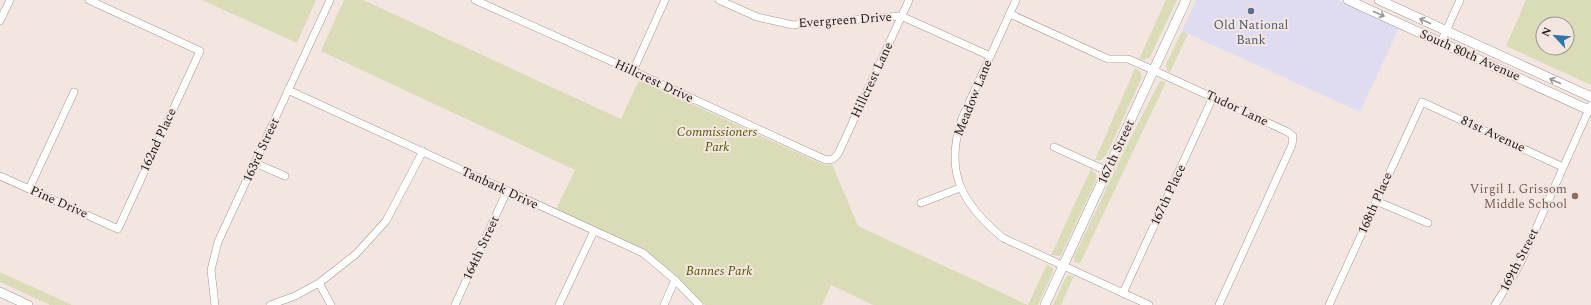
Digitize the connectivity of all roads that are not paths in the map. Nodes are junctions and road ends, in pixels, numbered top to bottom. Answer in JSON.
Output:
{"nodes":[{"id":1,"x":10,"y":0,"type":"edge"},
{"id":2,"x":89,"y":0,"type":"edge"},
{"id":3,"x":330,"y":0,"type":"edge"},
{"id":4,"x":475,"y":0,"type":"edge"},
{"id":5,"x":665,"y":0,"type":"edge"},
{"id":6,"x":719,"y":0,"type":"edge"},
{"id":7,"x":909,"y":0,"type":"edge"},
{"id":8,"x":1016,"y":0,"type":"edge"},
{"id":9,"x":1186,"y":0,"type":"edge"},
{"id":10,"x":1348,"y":0,"type":"edge"},
{"id":11,"x":1379,"y":0,"type":"edge"},
{"id":12,"x":1460,"y":0,"type":"edge"},
{"id":13,"x":1010,"y":14,"type":"junction"},
{"id":14,"x":901,"y":16,"type":"junction"},
{"id":15,"x":0,"y":21,"type":"edge"},
{"id":16,"x":1446,"y":31,"type":"junction"},
{"id":17,"x":1441,"y":42,"type":"junction"},
{"id":18,"x":990,"y":56,"type":"junction"},
{"id":19,"x":1154,"y":70,"type":"junction"},
{"id":20,"x":633,"y":71,"type":"junction"},
{"id":21,"x":288,"y":90,"type":"junction"},
{"id":22,"x":74,"y":92,"type":"dead end"},
{"id":23,"x":1214,"y":97,"type":"junction"},
{"id":24,"x":1591,"y":97,"type":"edge"},
{"id":25,"x":1422,"y":102,"type":"joint"},
{"id":26,"x":1590,"y":108,"type":"edge"},
{"id":27,"x":1054,"y":147,"type":"dead end"},
{"id":28,"x":423,"y":151,"type":"junction"},
{"id":29,"x":833,"y":159,"type":"joint"},
{"id":30,"x":255,"y":163,"type":"junction"},
{"id":31,"x":1563,"y":167,"type":"junction"},
{"id":32,"x":1108,"y":171,"type":"junction"},
{"id":33,"x":0,"y":176,"type":"edge"},
{"id":34,"x":285,"y":176,"type":"dead end"},
{"id":35,"x":960,"y":188,"type":"junction"},
{"id":36,"x":29,"y":189,"type":"junction"},
{"id":37,"x":508,"y":191,"type":"junction"},
{"id":38,"x":1376,"y":200,"type":"junction"},
{"id":39,"x":921,"y":203,"type":"dead end"},
{"id":40,"x":1428,"y":223,"type":"dead end"},
{"id":41,"x":118,"y":229,"type":"joint"},
{"id":42,"x":594,"y":231,"type":"junction"},
{"id":43,"x":1063,"y":266,"type":"junction"},
{"id":44,"x":675,"y":280,"type":"junction"},
{"id":45,"x":319,"y":283,"type":"junction"},
{"id":46,"x":0,"y":292,"type":"edge"},
{"id":47,"x":1123,"y":293,"type":"junction"},
{"id":48,"x":28,"y":305,"type":"edge"},
{"id":49,"x":215,"y":305,"type":"edge"},
{"id":50,"x":270,"y":305,"type":"edge"},
{"id":51,"x":332,"y":305,"type":"edge"},
{"id":52,"x":455,"y":305,"type":"edge"},
{"id":53,"x":559,"y":305,"type":"edge"},
{"id":54,"x":664,"y":305,"type":"edge"},
{"id":55,"x":699,"y":305,"type":"edge"},
{"id":56,"x":1046,"y":305,"type":"edge"},
{"id":57,"x":1149,"y":305,"type":"edge"},
{"id":58,"x":1219,"y":305,"type":"edge"},
{"id":59,"x":1329,"y":305,"type":"edge"},
{"id":60,"x":1495,"y":305,"type":"edge"}],
"edges":[{"from":1,"to":15,"type":"street"},
{"from":2,"to":41,"type":"street","name":"162nd Place"},
{"from":3,"to":21,"type":"street","name":"163rd Street"},
{"from":4,"to":20,"type":"street","name":"Hillcrest Drive"},
{"from":5,"to":20,"type":"street"},
{"from":6,"to":14,"type":"street","name":"Evergreen Drive"},
{"from":7,"to":14,"type":"street","name":"Hillcrest Lane"},
{"from":8,"to":13,"type":"street","name":"Meadow Lane"},
{"from":9,"to":19,"type":"street","name":"167th Street"},
{"from":10,"to":17,"type":"street","name":"South 80th Avenue","one_way":true},
{"from":16,"to":11,"type":"street","name":"South 80th Avenue","one_way":true},
{"from":12,"to":16,"type":"street"},
{"from":13,"to":18,"type":"street","name":"Meadow Lane"},
{"from":13,"to":19,"type":"street","name":"Tudor Lane"},
{"from":14,"to":18,"type":"street","name":"Evergreen Drive"},
{"from":14,"to":29,"type":"street","name":"Hillcrest Lane"},
{"from":16,"to":17,"type":"street"},
{"from":24,"to":16,"type":"street","name":"South 80th Avenue","one_way":true},
{"from":17,"to":26,"type":"street","name":"South 80th Avenue"},
{"from":18,"to":35,"type":"street","name":"Meadow Lane"},
{"from":19,"to":23,"type":"street","name":"Tudor Lane"},
{"from":19,"to":32,"type":"street","name":"167th Street"},
{"from":20,"to":29,"type":"street","name":"Hillcrest Drive"},
{"from":21,"to":28,"type":"street","name":"Tanbark Drive"},
{"from":21,"to":30,"type":"street","name":"163rd Street"},
{"from":22,"to":36,"type":"street"},
{"from":23,"to":47,"type":"street","name":"167th Place"},
{"from":23,"to":58,"type":"street","name":"Tudor Lane"},
{"from":25,"to":31,"type":"street","name":"81st Avenue"},
{"from":25,"to":38,"type":"street","name":"168th Place"},
{"from":26,"to":31,"type":"street","name":"169th Street"},
{"from":27,"to":32,"type":"street"},
{"from":28,"to":37,"type":"street","name":"Tanbark Drive"},
{"from":28,"to":45,"type":"street"},
{"from":30,"to":34,"type":"street"},
{"from":30,"to":49,"type":"street","name":"163rd Street"},
{"from":31,"to":60,"type":"street","name":"169th Street"},
{"from":32,"to":43,"type":"street","name":"167th Street"},
{"from":33,"to":36,"type":"street","name":"Pine Drive"},
{"from":35,"to":39,"type":"street"},
{"from":35,"to":43,"type":"street","name":"Meadow Lane"},
{"from":36,"to":41,"type":"street","name":"Pine Drive"},
{"from":37,"to":42,"type":"street","name":"Tanbark Drive"},
{"from":37,"to":52,"type":"street","name":"164th Street"},
{"from":38,"to":40,"type":"street"},
{"from":38,"to":59,"type":"street","name":"168th Place"},
{"from":42,"to":44,"type":"street","name":"Tanbark Drive"},
{"from":42,"to":53,"type":"street"},
{"from":43,"to":47,"type":"street","name":"Meadow Lane"},
{"from":43,"to":56,"type":"street","name":"167th Street"},
{"from":44,"to":54,"type":"street"},
{"from":44,"to":55,"type":"street","name":"Tanbark Drive"},
{"from":45,"to":50,"type":"street"},
{"from":45,"to":51,"type":"street"},
{"from":46,"to":48,"type":"street"},
{"from":47,"to":57,"type":"street","name":"Meadow Lane"}]}
